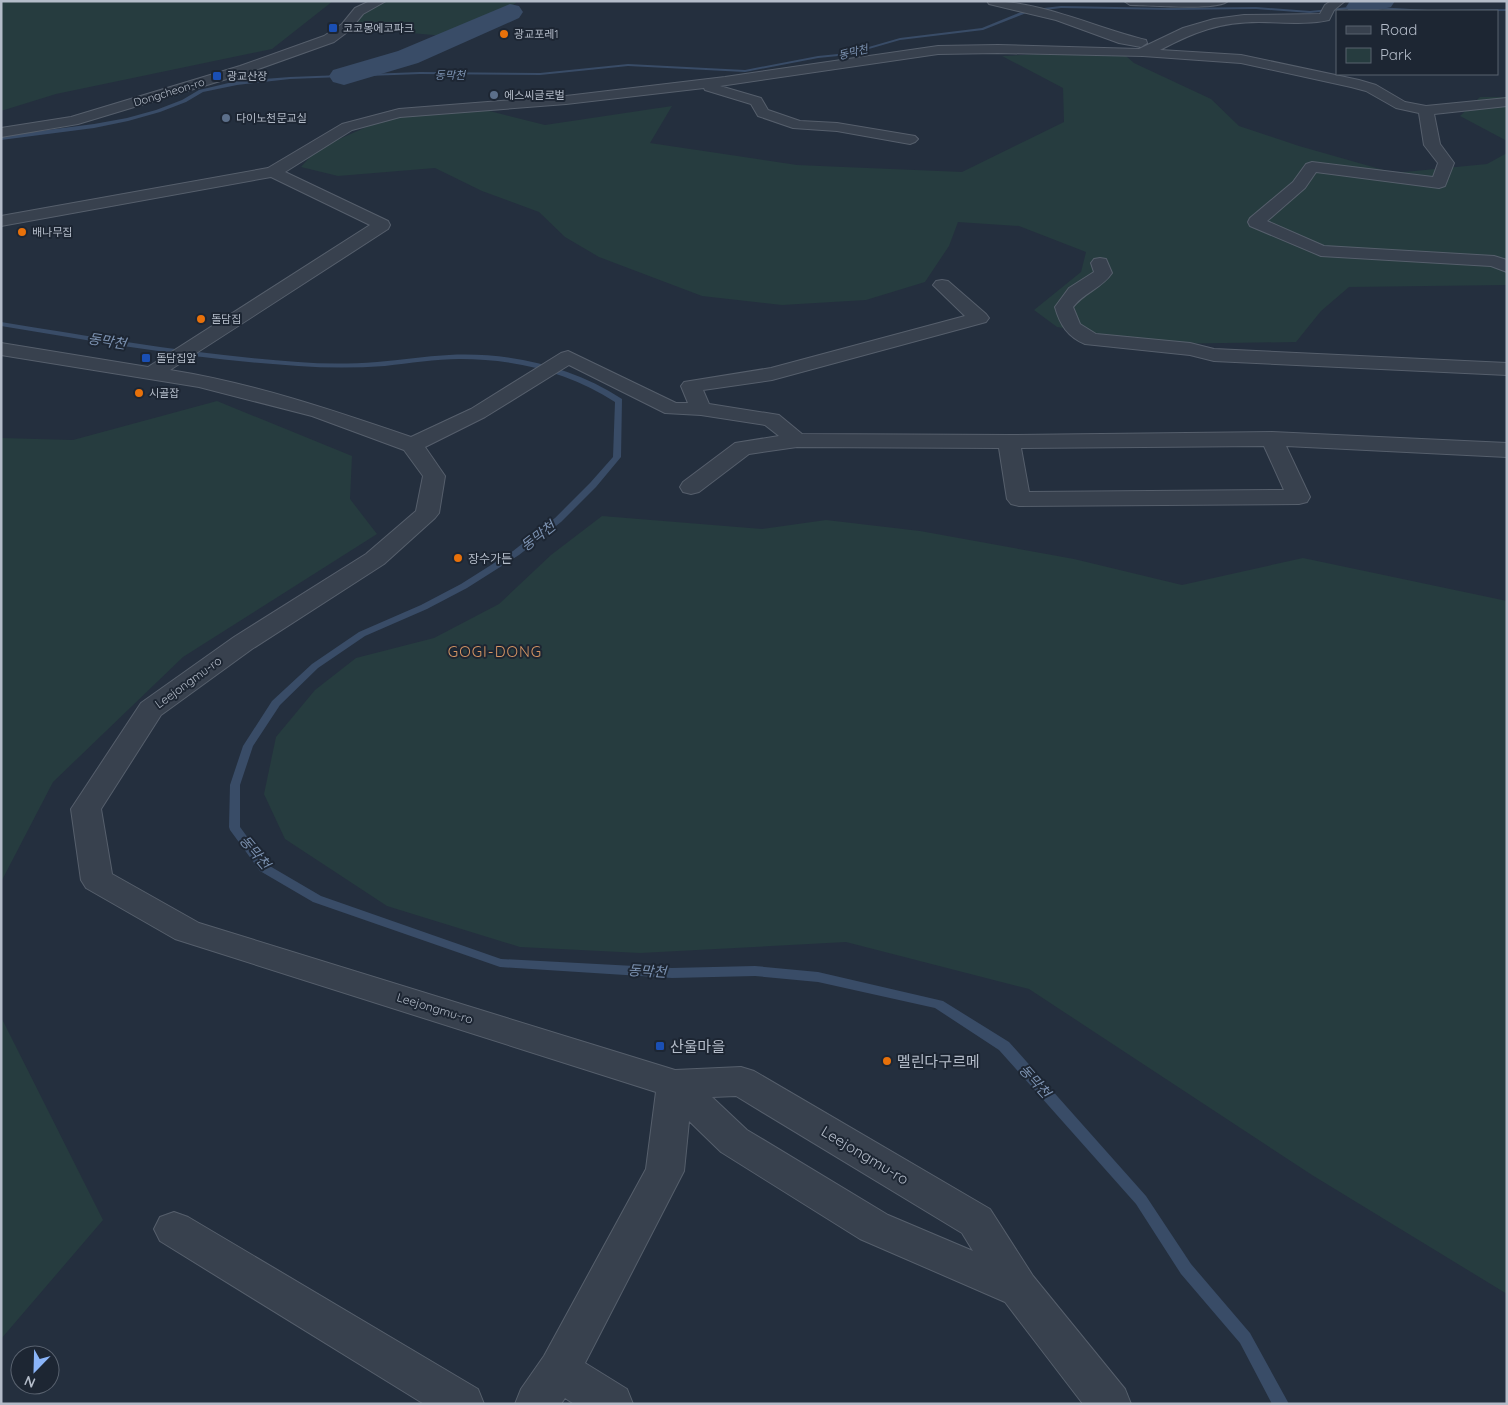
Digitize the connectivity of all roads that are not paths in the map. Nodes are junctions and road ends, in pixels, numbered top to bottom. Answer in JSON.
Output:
{"nodes":[{"id":1,"x":380,"y":1,"type":"edge"},
{"id":2,"x":993,"y":1,"type":"edge"},
{"id":3,"x":1130,"y":1,"type":"edge"},
{"id":4,"x":1222,"y":1,"type":"edge"},
{"id":5,"x":1329,"y":5,"type":"edge"},
{"id":6,"x":1159,"y":46,"type":"junction"},
{"id":7,"x":1140,"y":53,"type":"junction"},
{"id":8,"x":702,"y":84,"type":"junction"},
{"id":9,"x":1507,"y":102,"type":"edge"},
{"id":10,"x":1426,"y":110,"type":"junction"},
{"id":11,"x":1,"y":133,"type":"edge"},
{"id":12,"x":910,"y":139,"type":"dead end"},
{"id":13,"x":273,"y":172,"type":"junction"},
{"id":14,"x":1,"y":220,"type":"edge"},
{"id":15,"x":1100,"y":264,"type":"dead end"},
{"id":16,"x":1507,"y":267,"type":"edge"},
{"id":17,"x":942,"y":285,"type":"dead end"},
{"id":18,"x":1,"y":349,"type":"edge"},
{"id":19,"x":160,"y":367,"type":"junction"},
{"id":20,"x":1507,"y":369,"type":"edge"},
{"id":21,"x":701,"y":409,"type":"junction"},
{"id":22,"x":1272,"y":439,"type":"junction"},
{"id":23,"x":796,"y":440,"type":"junction"},
{"id":24,"x":1009,"y":442,"type":"junction"},
{"id":25,"x":412,"y":445,"type":"junction"},
{"id":26,"x":1507,"y":450,"type":"edge"},
{"id":27,"x":691,"y":487,"type":"dead end"},
{"id":28,"x":675,"y":1084,"type":"junction"},
{"id":29,"x":174,"y":1229,"type":"dead end"},
{"id":30,"x":1019,"y":1289,"type":"junction"},
{"id":31,"x":547,"y":1387,"type":"edge"},
{"id":32,"x":464,"y":1404,"type":"edge"},
{"id":33,"x":612,"y":1404,"type":"edge"},
{"id":34,"x":1110,"y":1404,"type":"edge"}],
"edges":[{"from":1,"to":11,"type":"street","name":"Dongcheon-ro"},
{"from":2,"to":6,"type":"street"},
{"from":3,"to":4,"type":"street"},
{"from":5,"to":6,"type":"street"},
{"from":6,"to":7,"type":"street"},
{"from":7,"to":8,"type":"street"},
{"from":7,"to":10,"type":"street"},
{"from":8,"to":12,"type":"street"},
{"from":8,"to":13,"type":"street"},
{"from":9,"to":10,"type":"street"},
{"from":10,"to":16,"type":"street"},
{"from":13,"to":14,"type":"street"},
{"from":13,"to":19,"type":"street"},
{"from":15,"to":20,"type":"street"},
{"from":17,"to":21,"type":"street"},
{"from":18,"to":19,"type":"street"},
{"from":19,"to":25,"type":"street"},
{"from":21,"to":23,"type":"street"},
{"from":21,"to":25,"type":"street"},
{"from":22,"to":24,"type":"street"},
{"from":22,"to":24,"type":"street"},
{"from":22,"to":26,"type":"street"},
{"from":23,"to":24,"type":"street"},
{"from":23,"to":27,"type":"street"},
{"from":25,"to":28,"type":"street","name":"Leejongmu-ro"},
{"from":28,"to":30,"type":"street","name":"Leejongmu-ro"},
{"from":28,"to":30,"type":"street","name":"Leejongmu-ro"},
{"from":28,"to":31,"type":"street"},
{"from":29,"to":32,"type":"street"},
{"from":30,"to":34,"type":"street","name":"Leejongmu-ro"},
{"from":31,"to":33,"type":"street"}]}
